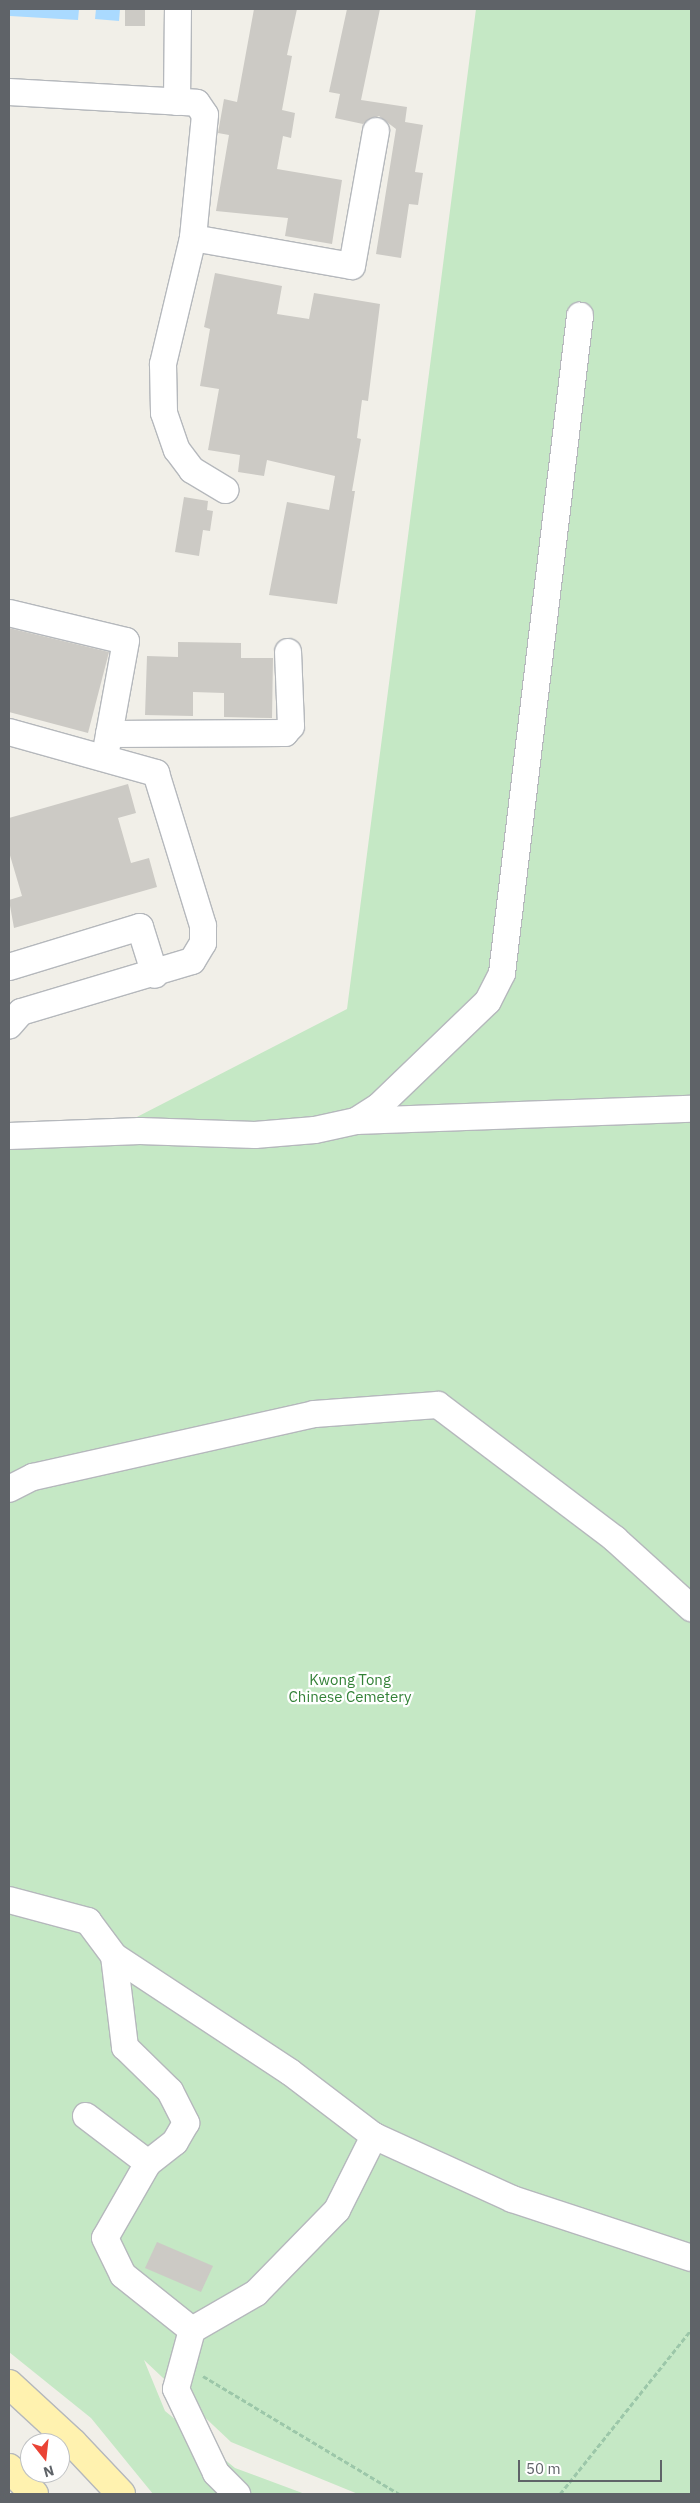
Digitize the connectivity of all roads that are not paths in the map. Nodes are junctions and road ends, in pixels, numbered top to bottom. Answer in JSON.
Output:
{"nodes":[{"id":1,"x":178,"y":9,"type":"edge"},
{"id":2,"x":9,"y":92,"type":"edge"},
{"id":3,"x":176,"y":102,"type":"junction"},
{"id":4,"x":376,"y":132,"type":"dead end"},
{"id":5,"x":193,"y":238,"type":"junction"},
{"id":6,"x":580,"y":316,"type":"dead end"},
{"id":7,"x":225,"y":490,"type":"dead end"},
{"id":8,"x":9,"y":613,"type":"edge"},
{"id":9,"x":288,"y":652,"type":"dead end"},
{"id":10,"x":9,"y":732,"type":"edge"},
{"id":11,"x":107,"y":745,"type":"junction"},
{"id":12,"x":9,"y":966,"type":"edge"},
{"id":13,"x":155,"y":975,"type":"junction"},
{"id":14,"x":9,"y":1026,"type":"edge"},
{"id":15,"x":691,"y":1109,"type":"edge"},
{"id":16,"x":356,"y":1121,"type":"junction"},
{"id":17,"x":9,"y":1136,"type":"edge"},
{"id":18,"x":9,"y":1489,"type":"edge"},
{"id":19,"x":691,"y":1608,"type":"edge"},
{"id":20,"x":9,"y":1900,"type":"edge"},
{"id":21,"x":114,"y":1956,"type":"junction"},
{"id":22,"x":86,"y":2116,"type":"dead end"},
{"id":23,"x":374,"y":2136,"type":"junction"},
{"id":24,"x":148,"y":2164,"type":"junction"},
{"id":25,"x":691,"y":2258,"type":"edge"},
{"id":26,"x":192,"y":2330,"type":"junction"},
{"id":27,"x":9,"y":2384,"type":"edge"},
{"id":28,"x":9,"y":2468,"type":"edge"},
{"id":29,"x":34,"y":2494,"type":"edge"},
{"id":30,"x":121,"y":2494,"type":"edge"},
{"id":31,"x":237,"y":2494,"type":"edge"}],
"edges":[{"from":1,"to":3,"type":"lane"},
{"from":2,"to":3,"type":"lane"},
{"from":3,"to":5,"type":"lane"},
{"from":4,"to":5,"type":"lane"},
{"from":5,"to":7,"type":"lane"},
{"from":6,"to":16,"type":"lane"},
{"from":8,"to":11,"type":"lane"},
{"from":9,"to":11,"type":"lane"},
{"from":10,"to":11,"type":"lane"},
{"from":11,"to":13,"type":"lane"},
{"from":12,"to":13,"type":"lane"},
{"from":13,"to":14,"type":"lane"},
{"from":15,"to":16,"type":"lane"},
{"from":16,"to":17,"type":"lane"},
{"from":18,"to":19,"type":"lane"},
{"from":20,"to":21,"type":"lane"},
{"from":21,"to":23,"type":"lane"},
{"from":21,"to":24,"type":"lane"},
{"from":22,"to":24,"type":"lane"},
{"from":23,"to":25,"type":"lane"},
{"from":23,"to":26,"type":"lane"},
{"from":24,"to":26,"type":"lane"},
{"from":26,"to":31,"type":"lane"},
{"from":27,"to":30,"type":"main road"},
{"from":28,"to":29,"type":"main road"}]}
